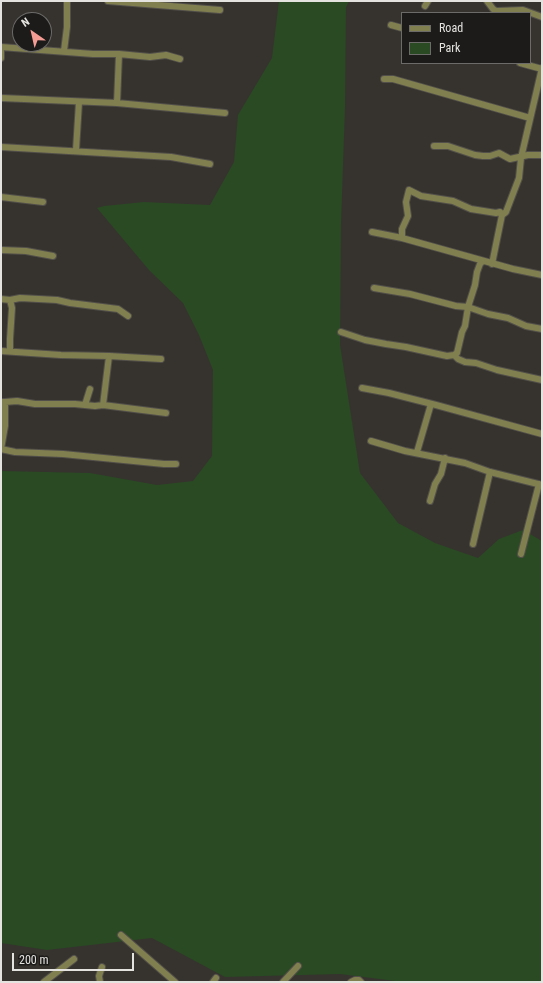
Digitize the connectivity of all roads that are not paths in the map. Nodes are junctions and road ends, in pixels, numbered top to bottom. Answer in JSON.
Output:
{"nodes":[{"id":1,"x":68,"y":1,"type":"edge"},
{"id":2,"x":108,"y":1,"type":"edge"},
{"id":3,"x":487,"y":1,"type":"edge"},
{"id":4,"x":126,"y":2,"type":"edge"},
{"id":5,"x":220,"y":10,"type":"dead end"},
{"id":6,"x":528,"y":12,"type":"edge"},
{"id":7,"x":531,"y":13,"type":"edge"},
{"id":8,"x":542,"y":17,"type":"edge"},
{"id":9,"x":391,"y":25,"type":"dead end"},
{"id":10,"x":401,"y":28,"type":"edge"},
{"id":11,"x":2,"y":51,"type":"edge"},
{"id":12,"x":64,"y":51,"type":"junction"},
{"id":13,"x":119,"y":54,"type":"junction"},
{"id":14,"x":180,"y":59,"type":"dead end"},
{"id":15,"x":524,"y":64,"type":"edge"},
{"id":16,"x":542,"y":69,"type":"edge"},
{"id":17,"x":384,"y":79,"type":"dead end"},
{"id":18,"x":1,"y":98,"type":"edge"},
{"id":19,"x":79,"y":102,"type":"junction"},
{"id":20,"x":117,"y":103,"type":"junction"},
{"id":21,"x":225,"y":113,"type":"dead end"},
{"id":22,"x":530,"y":118,"type":"junction"},
{"id":23,"x":1,"y":146,"type":"edge"},
{"id":24,"x":434,"y":146,"type":"dead end"},
{"id":25,"x":76,"y":150,"type":"junction"},
{"id":26,"x":542,"y":155,"type":"edge"},
{"id":27,"x":522,"y":158,"type":"junction"},
{"id":28,"x":210,"y":164,"type":"dead end"},
{"id":29,"x":1,"y":197,"type":"edge"},
{"id":30,"x":43,"y":202,"type":"dead end"},
{"id":31,"x":502,"y":215,"type":"junction"},
{"id":32,"x":372,"y":232,"type":"dead end"},
{"id":33,"x":402,"y":238,"type":"junction"},
{"id":34,"x":1,"y":250,"type":"edge"},
{"id":35,"x":53,"y":256,"type":"dead end"},
{"id":36,"x":483,"y":261,"type":"junction"},
{"id":37,"x":492,"y":264,"type":"junction"},
{"id":38,"x":542,"y":275,"type":"edge"},
{"id":39,"x":374,"y":288,"type":"dead end"},
{"id":40,"x":1,"y":299,"type":"edge"},
{"id":41,"x":10,"y":300,"type":"junction"},
{"id":42,"x":468,"y":307,"type":"junction"},
{"id":43,"x":128,"y":316,"type":"dead end"},
{"id":44,"x":542,"y":329,"type":"edge"},
{"id":45,"x":341,"y":332,"type":"dead end"},
{"id":46,"x":1,"y":351,"type":"edge"},
{"id":47,"x":10,"y":351,"type":"junction"},
{"id":48,"x":454,"y":355,"type":"junction"},
{"id":49,"x":109,"y":356,"type":"junction"},
{"id":50,"x":160,"y":359,"type":"dead end"},
{"id":51,"x":542,"y":380,"type":"edge"},
{"id":52,"x":362,"y":388,"type":"dead end"},
{"id":53,"x":90,"y":389,"type":"dead end"},
{"id":54,"x":3,"y":402,"type":"edge"},
{"id":55,"x":431,"y":404,"type":"junction"},
{"id":56,"x":85,"y":405,"type":"junction"},
{"id":57,"x":103,"y":405,"type":"junction"},
{"id":58,"x":166,"y":413,"type":"dead end"},
{"id":59,"x":542,"y":434,"type":"edge"},
{"id":60,"x":371,"y":441,"type":"dead end"},
{"id":61,"x":1,"y":449,"type":"edge"},
{"id":62,"x":417,"y":452,"type":"junction"},
{"id":63,"x":445,"y":458,"type":"junction"},
{"id":64,"x":176,"y":464,"type":"dead end"},
{"id":65,"x":490,"y":472,"type":"junction"},
{"id":66,"x":541,"y":485,"type":"edge"},
{"id":67,"x":430,"y":501,"type":"dead end"},
{"id":68,"x":473,"y":544,"type":"dead end"},
{"id":69,"x":521,"y":554,"type":"dead end"},
{"id":70,"x":121,"y":935,"type":"dead end"},
{"id":71,"x":74,"y":959,"type":"dead end"},
{"id":72,"x":298,"y":966,"type":"dead end"},
{"id":73,"x":102,"y":967,"type":"dead end"},
{"id":74,"x":44,"y":982,"type":"edge"},
{"id":75,"x":100,"y":982,"type":"edge"},
{"id":76,"x":175,"y":982,"type":"edge"},
{"id":77,"x":283,"y":982,"type":"edge"},
{"id":78,"x":351,"y":982,"type":"edge"},
{"id":79,"x":361,"y":982,"type":"edge"}],
"edges":[{"from":1,"to":12,"type":"street"},
{"from":2,"to":4,"type":"street"},
{"from":3,"to":6,"type":"street"},
{"from":4,"to":5,"type":"street"},
{"from":7,"to":8,"type":"street"},
{"from":9,"to":10,"type":"street"},
{"from":11,"to":12,"type":"street"},
{"from":12,"to":13,"type":"street"},
{"from":13,"to":14,"type":"street"},
{"from":13,"to":20,"type":"street"},
{"from":15,"to":16,"type":"street"},
{"from":16,"to":22,"type":"street"},
{"from":17,"to":22,"type":"street"},
{"from":18,"to":19,"type":"street"},
{"from":19,"to":20,"type":"street"},
{"from":19,"to":25,"type":"street"},
{"from":20,"to":21,"type":"street"},
{"from":22,"to":27,"type":"street"},
{"from":23,"to":25,"type":"street"},
{"from":24,"to":27,"type":"street"},
{"from":25,"to":28,"type":"street"},
{"from":26,"to":27,"type":"street"},
{"from":27,"to":31,"type":"street"},
{"from":29,"to":30,"type":"street"},
{"from":31,"to":33,"type":"street"},
{"from":31,"to":37,"type":"street"},
{"from":32,"to":33,"type":"street"},
{"from":33,"to":36,"type":"street"},
{"from":34,"to":35,"type":"street"},
{"from":36,"to":37,"type":"street"},
{"from":36,"to":42,"type":"street"},
{"from":37,"to":38,"type":"street"},
{"from":39,"to":42,"type":"street"},
{"from":40,"to":41,"type":"street"},
{"from":41,"to":43,"type":"street"},
{"from":41,"to":47,"type":"street"},
{"from":42,"to":44,"type":"street"},
{"from":42,"to":48,"type":"street"},
{"from":45,"to":48,"type":"street"},
{"from":46,"to":47,"type":"street"},
{"from":47,"to":49,"type":"street"},
{"from":48,"to":51,"type":"street"},
{"from":49,"to":50,"type":"street"},
{"from":49,"to":57,"type":"street"},
{"from":52,"to":55,"type":"street"},
{"from":53,"to":56,"type":"street"},
{"from":54,"to":56,"type":"street"},
{"from":54,"to":61,"type":"street"},
{"from":55,"to":59,"type":"street"},
{"from":55,"to":62,"type":"street"},
{"from":56,"to":57,"type":"street"},
{"from":57,"to":58,"type":"street"},
{"from":60,"to":62,"type":"street"},
{"from":61,"to":64,"type":"street"},
{"from":62,"to":63,"type":"street"},
{"from":63,"to":65,"type":"street"},
{"from":63,"to":67,"type":"street"},
{"from":65,"to":66,"type":"street"},
{"from":65,"to":68,"type":"street"},
{"from":66,"to":69,"type":"street"},
{"from":70,"to":76,"type":"street"},
{"from":71,"to":74,"type":"street"},
{"from":72,"to":77,"type":"street"},
{"from":73,"to":75,"type":"street"},
{"from":78,"to":79,"type":"street"}]}
